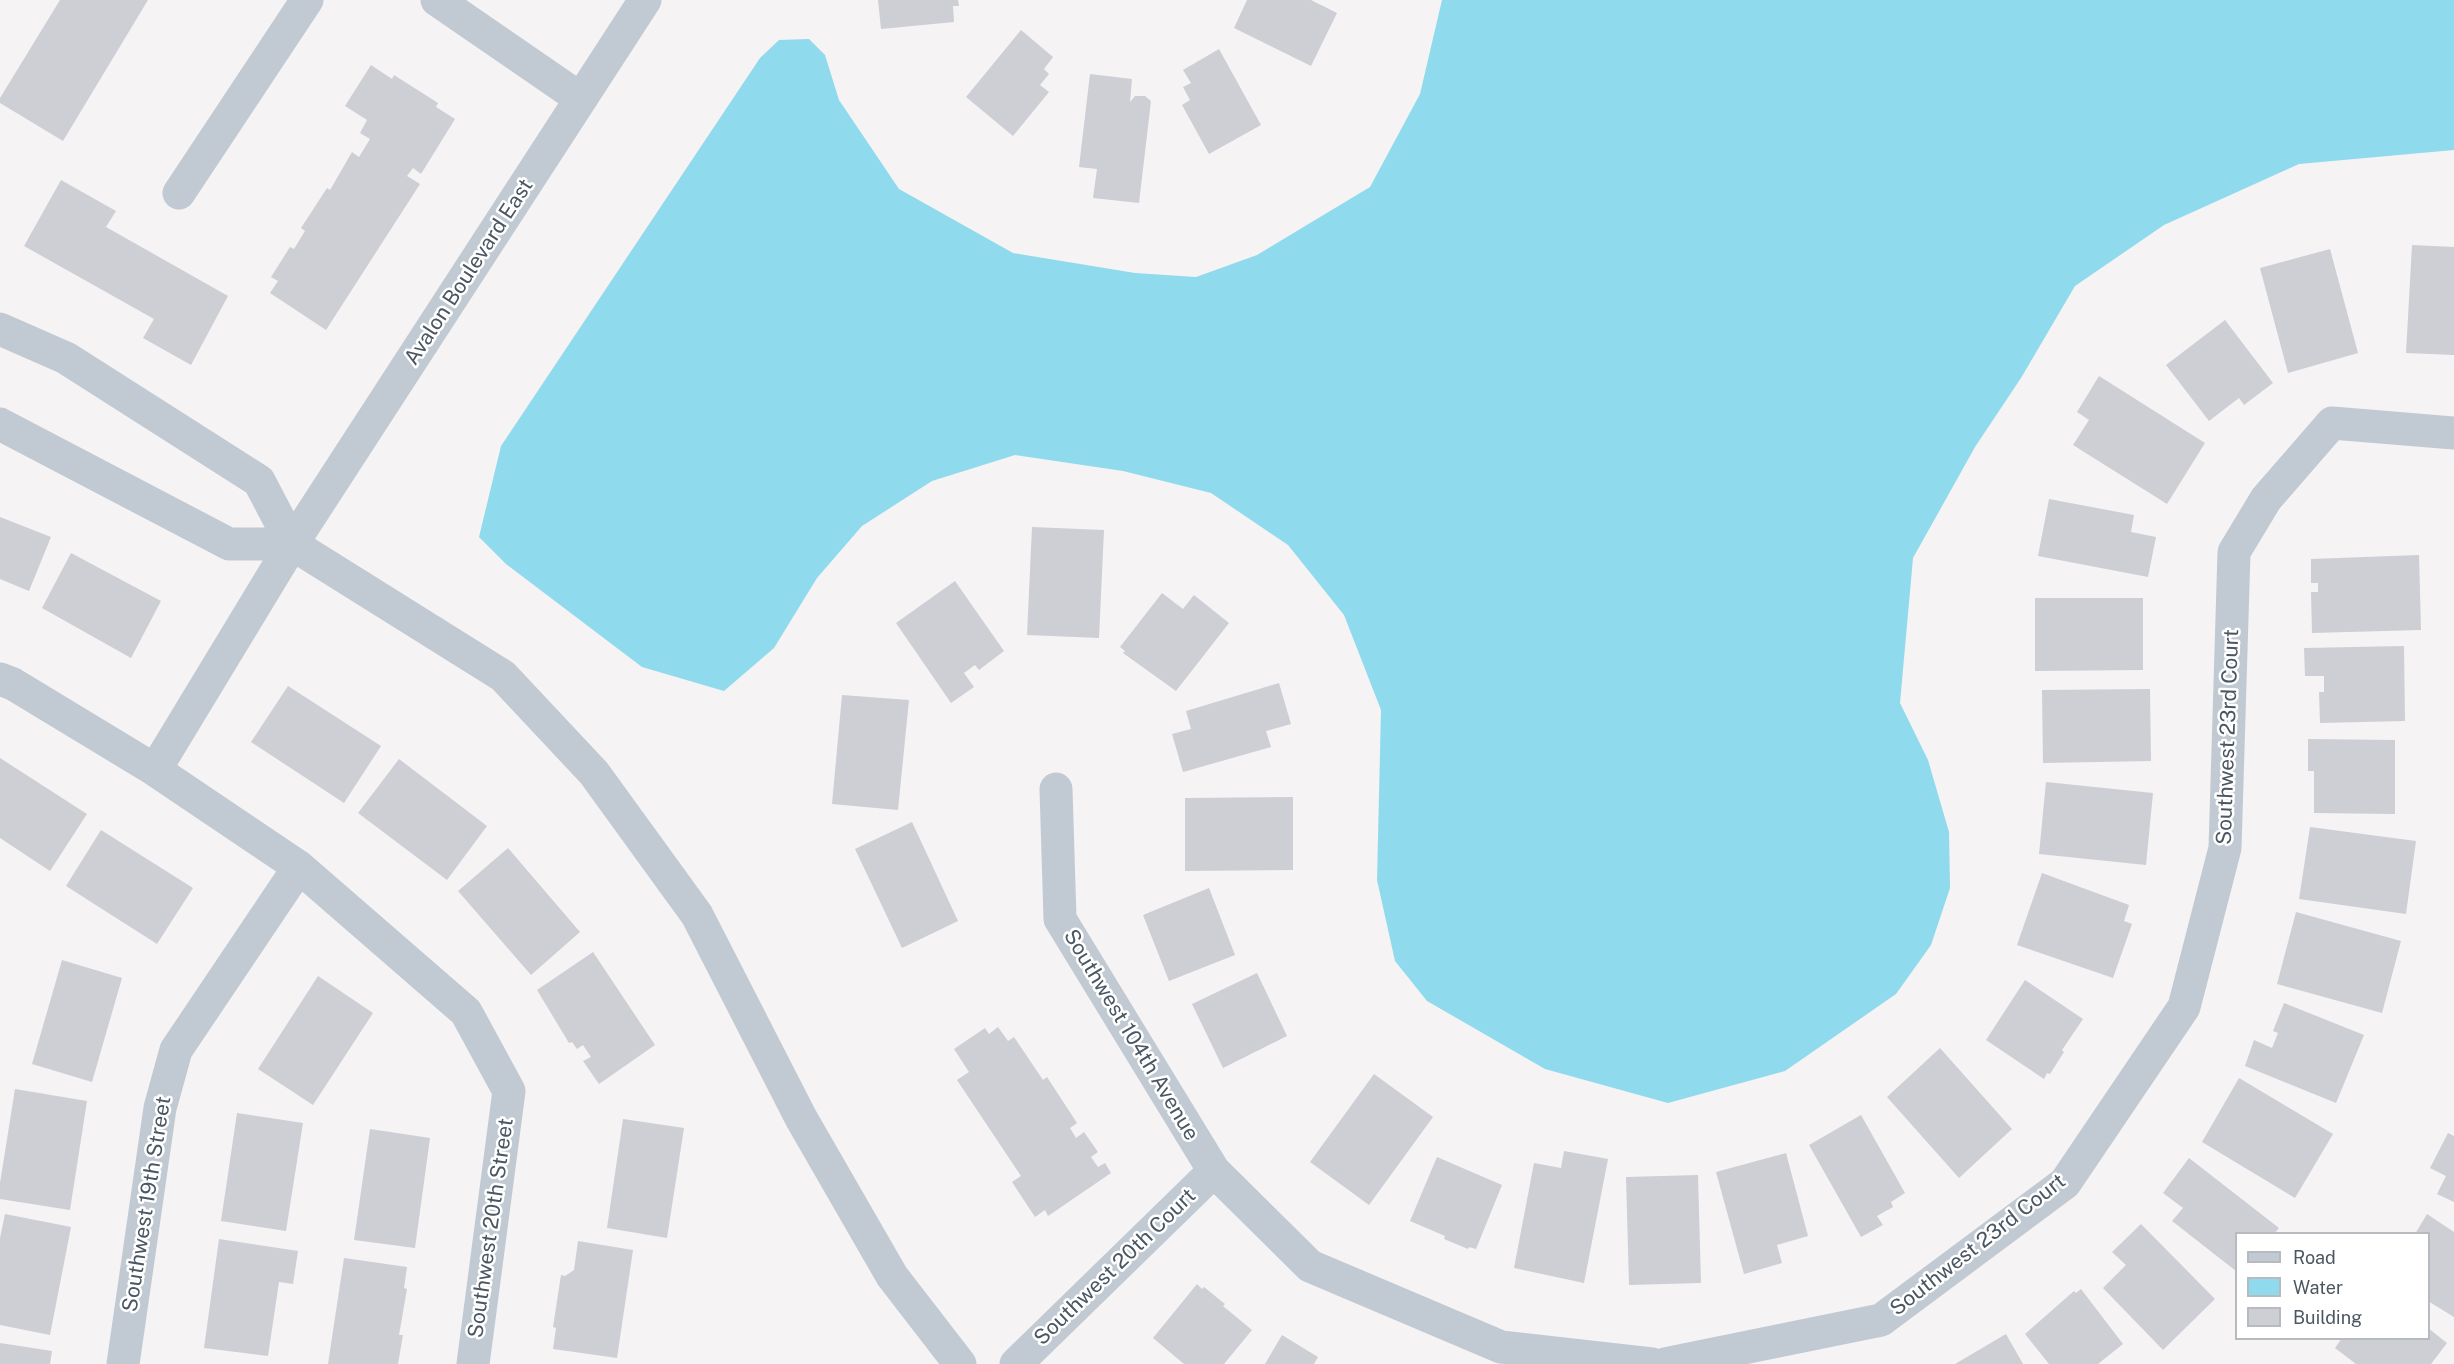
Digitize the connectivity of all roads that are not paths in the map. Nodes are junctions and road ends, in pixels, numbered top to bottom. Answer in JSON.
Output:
{"nodes":[{"id":1,"x":308,"y":0,"type":"edge"},
{"id":2,"x":437,"y":0,"type":"edge"},
{"id":3,"x":645,"y":0,"type":"edge"},
{"id":4,"x":581,"y":99,"type":"junction"},
{"id":5,"x":179,"y":193,"type":"dead end"},
{"id":6,"x":0,"y":329,"type":"edge"},
{"id":7,"x":0,"y":424,"type":"edge"},
{"id":8,"x":2454,"y":432,"type":"edge"},
{"id":9,"x":292,"y":544,"type":"junction"},
{"id":10,"x":0,"y":679,"type":"edge"},
{"id":11,"x":155,"y":770,"type":"junction"},
{"id":12,"x":1056,"y":789,"type":"dead end"},
{"id":13,"x":299,"y":867,"type":"junction"},
{"id":14,"x":1214,"y":1171,"type":"junction"},
{"id":15,"x":123,"y":1364,"type":"edge"},
{"id":16,"x":473,"y":1364,"type":"edge"},
{"id":17,"x":960,"y":1364,"type":"edge"},
{"id":18,"x":1016,"y":1364,"type":"edge"},
{"id":19,"x":1652,"y":1364,"type":"edge"},
{"id":20,"x":1665,"y":1364,"type":"edge"}],
"edges":[{"from":1,"to":5,"type":"street"},
{"from":2,"to":4,"type":"street"},
{"from":3,"to":4,"type":"street","name":"Avalon Boulevard East"},
{"from":4,"to":9,"type":"street","name":"Avalon Boulevard East"},
{"from":6,"to":9,"type":"street"},
{"from":7,"to":9,"type":"street"},
{"from":8,"to":20,"type":"street","name":"Southwest 23rd Court"},
{"from":9,"to":11,"type":"street","name":"Avalon Boulevard East"},
{"from":9,"to":17,"type":"street"},
{"from":10,"to":11,"type":"street"},
{"from":11,"to":13,"type":"street"},
{"from":12,"to":14,"type":"street","name":"Southwest 104th Avenue"},
{"from":13,"to":15,"type":"street","name":"Southwest 19th Street"},
{"from":13,"to":16,"type":"street","name":"Southwest 20th Street"},
{"from":14,"to":18,"type":"street","name":"Southwest 20th Court"},
{"from":14,"to":19,"type":"street"}]}
